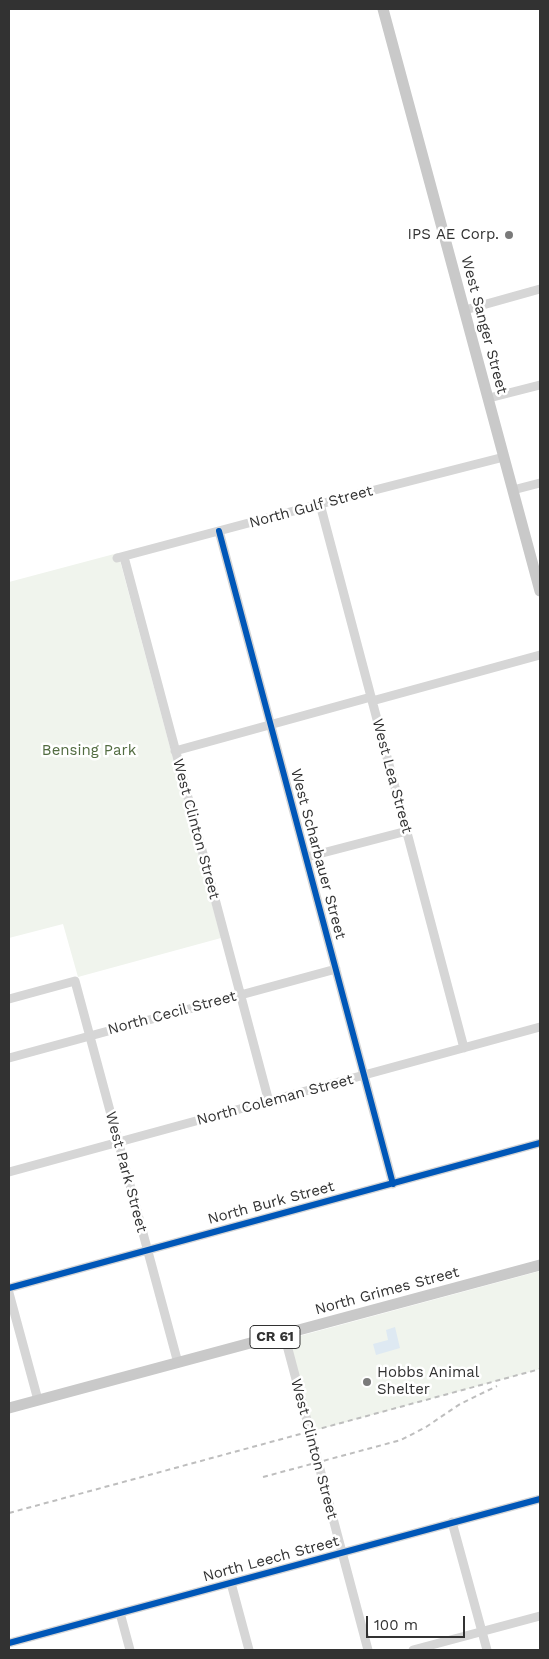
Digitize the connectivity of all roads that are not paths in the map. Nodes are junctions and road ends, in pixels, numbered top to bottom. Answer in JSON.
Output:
{"nodes":[{"id":1,"x":383,"y":9,"type":"edge"},
{"id":2,"x":540,"y":289,"type":"edge"},
{"id":3,"x":465,"y":310,"type":"junction"},
{"id":4,"x":540,"y":385,"type":"edge"},
{"id":5,"x":489,"y":398,"type":"junction"},
{"id":6,"x":504,"y":457,"type":"junction"},
{"id":7,"x":540,"y":483,"type":"edge"},
{"id":8,"x":513,"y":490,"type":"junction"},
{"id":9,"x":320,"y":504,"type":"junction"},
{"id":10,"x":219,"y":531,"type":"junction"},
{"id":11,"x":121,"y":558,"type":"joint"},
{"id":12,"x":537,"y":568,"type":"edge"},
{"id":13,"x":540,"y":591,"type":"edge"},
{"id":14,"x":540,"y":655,"type":"edge"},
{"id":15,"x":371,"y":699,"type":"junction"},
{"id":16,"x":271,"y":724,"type":"junction"},
{"id":17,"x":176,"y":751,"type":"junction"},
{"id":18,"x":407,"y":831,"type":"junction"},
{"id":19,"x":307,"y":857,"type":"junction"},
{"id":20,"x":336,"y":969,"type":"junction"},
{"id":21,"x":241,"y":995,"type":"junction"},
{"id":22,"x":9,"y":999,"type":"edge"},
{"id":23,"x":540,"y":1027,"type":"edge"},
{"id":24,"x":89,"y":1036,"type":"junction"},
{"id":25,"x":464,"y":1048,"type":"junction"},
{"id":26,"x":9,"y":1058,"type":"edge"},
{"id":27,"x":364,"y":1076,"type":"junction"},
{"id":28,"x":269,"y":1102,"type":"junction"},
{"id":29,"x":118,"y":1142,"type":"junction"},
{"id":30,"x":540,"y":1143,"type":"edge"},
{"id":31,"x":9,"y":1172,"type":"edge"},
{"id":32,"x":393,"y":1184,"type":"junction"},
{"id":33,"x":148,"y":1250,"type":"junction"},
{"id":34,"x":540,"y":1265,"type":"edge"},
{"id":35,"x":9,"y":1288,"type":"edge"},
{"id":36,"x":9,"y":1293,"type":"edge"},
{"id":37,"x":284,"y":1334,"type":"junction"},
{"id":38,"x":178,"y":1363,"type":"junction"},
{"id":39,"x":38,"y":1400,"type":"junction"},
{"id":40,"x":9,"y":1408,"type":"edge"},
{"id":41,"x":540,"y":1499,"type":"edge"},
{"id":42,"x":452,"y":1522,"type":"junction"},
{"id":43,"x":342,"y":1552,"type":"junction"},
{"id":44,"x":231,"y":1583,"type":"junction"},
{"id":45,"x":120,"y":1613,"type":"junction"},
{"id":46,"x":540,"y":1616,"type":"edge"},
{"id":47,"x":482,"y":1631,"type":"junction"},
{"id":48,"x":9,"y":1643,"type":"edge"},
{"id":49,"x":11,"y":1650,"type":"edge"},
{"id":50,"x":130,"y":1650,"type":"edge"},
{"id":51,"x":249,"y":1650,"type":"edge"},
{"id":52,"x":368,"y":1650,"type":"edge"},
{"id":53,"x":414,"y":1650,"type":"edge"},
{"id":54,"x":487,"y":1650,"type":"edge"}],
"edges":[{"from":1,"to":3,"type":"main road","name":"West Sanger Street"},
{"from":2,"to":3,"type":"street"},
{"from":3,"to":5,"type":"main road","name":"West Sanger Street"},
{"from":4,"to":5,"type":"street"},
{"from":5,"to":6,"type":"main road","name":"West Sanger Street"},
{"from":6,"to":8,"type":"main road","name":"West Sanger Street"},
{"from":6,"to":9,"type":"street","name":"North Gulf Street"},
{"from":7,"to":8,"type":"street"},
{"from":8,"to":12,"type":"main road","name":"West Sanger Street"},
{"from":9,"to":10,"type":"street","name":"North Gulf Street"},
{"from":9,"to":15,"type":"street","name":"West Lea Street"},
{"from":10,"to":11,"type":"street","name":"North Gulf Street"},
{"from":10,"to":16,"type":"street","name":"West Scharbauer Street"},
{"from":11,"to":17,"type":"street","name":"West Clinton Street"},
{"from":12,"to":13,"type":"main road","name":"West Sanger Street"},
{"from":14,"to":15,"type":"street"},
{"from":15,"to":16,"type":"street"},
{"from":15,"to":18,"type":"street","name":"West Lea Street"},
{"from":16,"to":17,"type":"street"},
{"from":16,"to":19,"type":"street","name":"West Scharbauer Street"},
{"from":17,"to":21,"type":"street","name":"West Clinton Street"},
{"from":18,"to":19,"type":"street"},
{"from":18,"to":25,"type":"street","name":"West Lea Street"},
{"from":19,"to":20,"type":"street","name":"West Scharbauer Street"},
{"from":20,"to":21,"type":"street","name":"North Cecil Street"},
{"from":20,"to":27,"type":"street","name":"West Scharbauer Street"},
{"from":21,"to":24,"type":"street","name":"North Cecil Street"},
{"from":21,"to":28,"type":"street","name":"West Clinton Street"},
{"from":22,"to":24,"type":"street","name":"West Park Street"},
{"from":23,"to":25,"type":"street","name":"North Coleman Street"},
{"from":24,"to":26,"type":"street","name":"North Cecil Street"},
{"from":24,"to":29,"type":"street","name":"West Park Street"},
{"from":25,"to":27,"type":"street","name":"North Coleman Street"},
{"from":27,"to":28,"type":"street","name":"North Coleman Street"},
{"from":27,"to":32,"type":"street","name":"West Scharbauer Street"},
{"from":28,"to":29,"type":"street","name":"North Coleman Street"},
{"from":29,"to":31,"type":"street","name":"North Coleman Street"},
{"from":29,"to":33,"type":"street","name":"West Park Street"},
{"from":30,"to":32,"type":"street","name":"North Burk Street"},
{"from":32,"to":33,"type":"street","name":"North Burk Street"},
{"from":33,"to":35,"type":"street","name":"North Burk Street"},
{"from":33,"to":38,"type":"street","name":"West Park Street"},
{"from":34,"to":37,"type":"main road","name":"North Grimes Street","number":"CR 61"},
{"from":36,"to":39,"type":"street"},
{"from":37,"to":38,"type":"main road","name":"North Grimes Street","number":"CR 61"},
{"from":37,"to":43,"type":"street","name":"West Clinton Street"},
{"from":38,"to":39,"type":"main road","name":"North Grimes Street","number":"CR 61"},
{"from":39,"to":40,"type":"main road","name":"North Grimes Street","number":"CR 61"},
{"from":41,"to":42,"type":"street","name":"North Leech Street"},
{"from":42,"to":43,"type":"street","name":"North Leech Street"},
{"from":42,"to":47,"type":"street"},
{"from":43,"to":44,"type":"street","name":"North Leech Street"},
{"from":43,"to":52,"type":"street","name":"West Clinton Street"},
{"from":44,"to":45,"type":"street","name":"North Leech Street"},
{"from":44,"to":51,"type":"street"},
{"from":45,"to":48,"type":"street","name":"North Leech Street"},
{"from":45,"to":50,"type":"street"},
{"from":46,"to":47,"type":"street"},
{"from":47,"to":53,"type":"street"},
{"from":47,"to":54,"type":"street"},
{"from":48,"to":49,"type":"street"}]}
